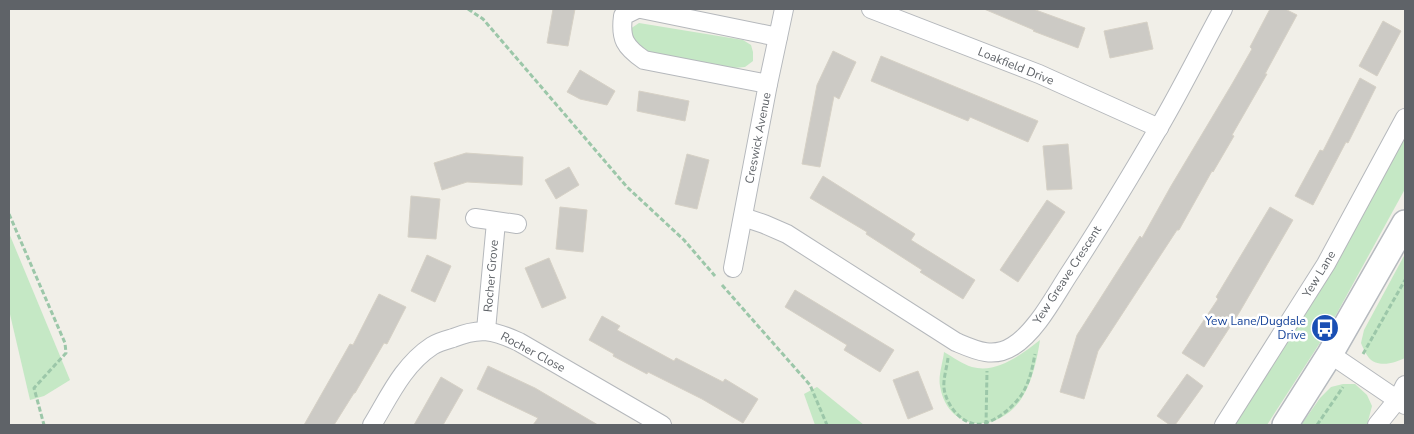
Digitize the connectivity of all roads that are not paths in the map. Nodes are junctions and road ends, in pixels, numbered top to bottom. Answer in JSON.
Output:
{"nodes":[{"id":1,"x":637,"y":9,"type":"edge"},
{"id":2,"x":641,"y":9,"type":"edge"},
{"id":3,"x":784,"y":9,"type":"edge"},
{"id":4,"x":872,"y":9,"type":"edge"},
{"id":5,"x":1223,"y":9,"type":"edge"},
{"id":6,"x":778,"y":36,"type":"junction"},
{"id":7,"x":768,"y":84,"type":"junction"},
{"id":8,"x":1405,"y":118,"type":"edge"},
{"id":9,"x":1159,"y":128,"type":"junction"},
{"id":10,"x":743,"y":217,"type":"junction"},
{"id":11,"x":475,"y":218,"type":"dead end"},
{"id":12,"x":496,"y":222,"type":"junction"},
{"id":13,"x":1405,"y":223,"type":"edge"},
{"id":14,"x":517,"y":224,"type":"dead end"},
{"id":15,"x":733,"y":268,"type":"dead end"},
{"id":16,"x":486,"y":330,"type":"junction"},
{"id":17,"x":1330,"y":354,"type":"junction"},
{"id":18,"x":1403,"y":396,"type":"edge"},
{"id":19,"x":372,"y":425,"type":"edge"},
{"id":20,"x":662,"y":425,"type":"edge"},
{"id":21,"x":1224,"y":425,"type":"edge"},
{"id":22,"x":1286,"y":425,"type":"edge"},
{"id":23,"x":1377,"y":425,"type":"edge"}],
"edges":[{"from":1,"to":7,"type":"street"},
{"from":2,"to":6,"type":"street"},
{"from":3,"to":6,"type":"street","name":"Creswick Avenue"},
{"from":4,"to":9,"type":"street","name":"Loakfield Drive"},
{"from":5,"to":9,"type":"street","name":"Yew Greave Crescent"},
{"from":6,"to":7,"type":"street","name":"Creswick Avenue"},
{"from":7,"to":10,"type":"street","name":"Creswick Avenue"},
{"from":8,"to":21,"type":"street","name":"Yew Lane"},
{"from":9,"to":10,"type":"street","name":"Yew Greave Crescent"},
{"from":10,"to":15,"type":"street","name":"Creswick Avenue"},
{"from":11,"to":12,"type":"street","name":"Rocher Grove"},
{"from":12,"to":14,"type":"street","name":"Rocher Grove"},
{"from":12,"to":16,"type":"street","name":"Rocher Grove"},
{"from":13,"to":17,"type":"main road"},
{"from":16,"to":19,"type":"street","name":"Rocher Close"},
{"from":16,"to":20,"type":"street","name":"Rocher Close"},
{"from":17,"to":18,"type":"street"},
{"from":17,"to":22,"type":"main road"},
{"from":18,"to":23,"type":"street"}]}
